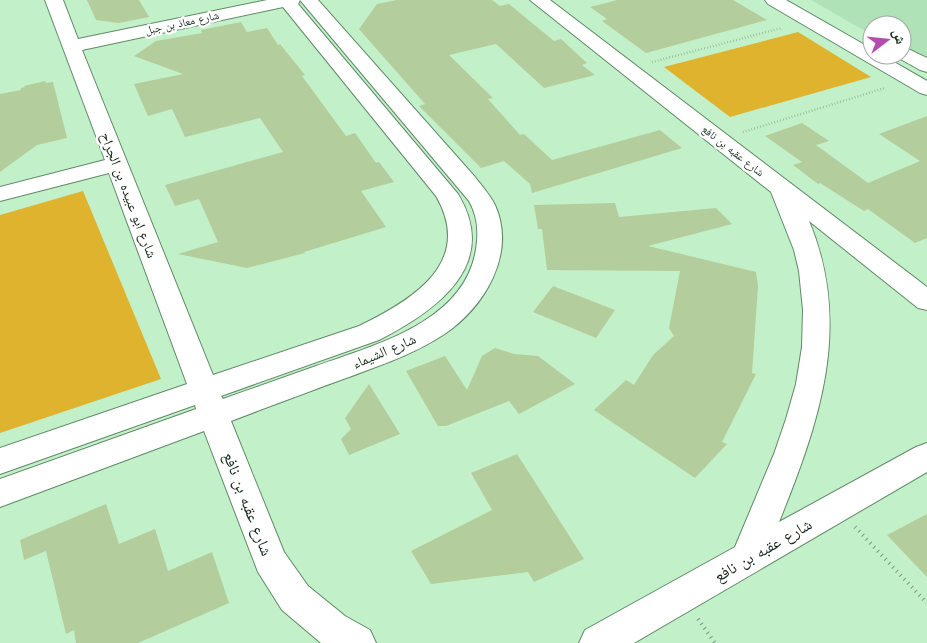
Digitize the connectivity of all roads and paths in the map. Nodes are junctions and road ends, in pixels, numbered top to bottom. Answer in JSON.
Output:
{"nodes":[{"id":1,"x":54,"y":0,"type":"edge"},
{"id":2,"x":294,"y":0,"type":"edge"},
{"id":3,"x":539,"y":0,"type":"edge"},
{"id":4,"x":774,"y":0,"type":"edge"},
{"id":5,"x":809,"y":20,"type":"junction"},
{"id":6,"x":73,"y":46,"type":"junction"},
{"id":7,"x":912,"y":58,"type":"edge"},
{"id":8,"x":927,"y":66,"type":"edge"},
{"id":9,"x":627,"y":68,"type":"junction"},
{"id":10,"x":920,"y":84,"type":"edge"},
{"id":11,"x":718,"y":139,"type":"junction"},
{"id":12,"x":117,"y":164,"type":"junction"},
{"id":13,"x":782,"y":188,"type":"junction"},
{"id":14,"x":0,"y":194,"type":"edge"},
{"id":15,"x":927,"y":301,"type":"edge"},
{"id":16,"x":209,"y":402,"type":"junction"},
{"id":17,"x":927,"y":456,"type":"edge"},
{"id":18,"x":0,"y":461,"type":"edge"},
{"id":19,"x":0,"y":493,"type":"edge"},
{"id":20,"x":837,"y":508,"type":"junction"},
{"id":21,"x":747,"y":559,"type":"junction"},
{"id":22,"x":927,"y":603,"type":"edge"},
{"id":23,"x":356,"y":643,"type":"edge"},
{"id":24,"x":598,"y":643,"type":"edge"}],
"edges":[{"from":1,"to":6,"type":"street","name":"شارع ابو عبيده بن الجراح"},
{"from":2,"to":6,"type":"street","name":"شارع معاذ بن جبل"},
{"from":2,"to":16,"type":"street","name":"شارع الشيماء"},
{"from":3,"to":9,"type":"street","name":"شارع عقبه بن نافع"},
{"from":4,"to":5,"type":"street"},
{"from":5,"to":9,"type":"path"},
{"from":5,"to":10,"type":"street"},
{"from":6,"to":12,"type":"street","name":"شارع ابو عبيده بن الجراح"},
{"from":7,"to":8,"type":"street"},
{"from":9,"to":11,"type":"street","name":"شارع عقبه بن نافع"},
{"from":10,"to":11,"type":"path"},
{"from":11,"to":13,"type":"street","name":"شارع عقبه بن نافع"},
{"from":12,"to":14,"type":"street"},
{"from":12,"to":16,"type":"street","name":"شارع ابو عبيده بن الجراح"},
{"from":13,"to":15,"type":"street","name":"شارع عقبه بن نافع"},
{"from":13,"to":21,"type":"street"},
{"from":16,"to":18,"type":"street","name":"شارع الشيماء"},
{"from":16,"to":19,"type":"street","name":"شارع الشيماء"},
{"from":16,"to":23,"type":"street","name":"شارع عقبه بن نافع"},
{"from":17,"to":20,"type":"street","name":"شارع عقبه بن نافع"},
{"from":20,"to":21,"type":"street","name":"شارع عقبه بن نافع"},
{"from":20,"to":22,"type":"path"},
{"from":21,"to":24,"type":"street","name":"شارع عقبه بن نافع"}]}
